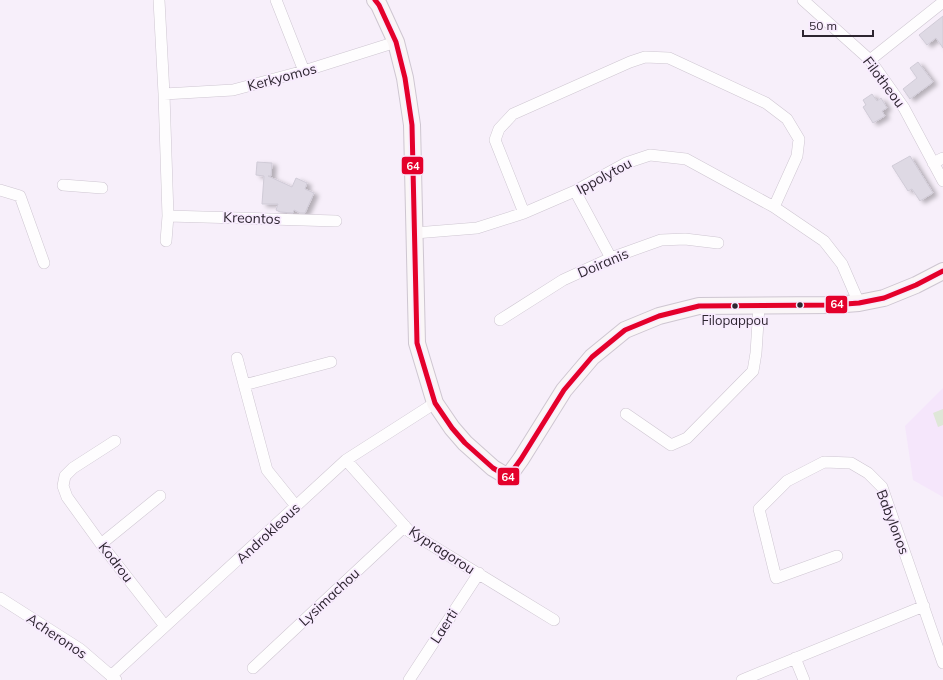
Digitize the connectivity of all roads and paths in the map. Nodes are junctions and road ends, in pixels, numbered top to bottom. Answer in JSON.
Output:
{"nodes":[{"id":1,"x":158,"y":0,"type":"edge"},
{"id":2,"x":276,"y":0,"type":"edge"},
{"id":3,"x":375,"y":0,"type":"edge"},
{"id":4,"x":803,"y":0,"type":"edge"},
{"id":5,"x":943,"y":2,"type":"edge"},
{"id":6,"x":396,"y":42,"type":"junction"},
{"id":7,"x":870,"y":60,"type":"junction"},
{"id":8,"x":304,"y":72,"type":"junction"},
{"id":9,"x":164,"y":94,"type":"junction"},
{"id":10,"x":938,"y":161,"type":"edge"},
{"id":11,"x":943,"y":181,"type":"edge"},
{"id":12,"x":63,"y":184,"type":"dead end"},
{"id":13,"x":102,"y":188,"type":"dead end"},
{"id":14,"x":0,"y":190,"type":"edge"},
{"id":15,"x":575,"y":191,"type":"junction"},
{"id":16,"x":774,"y":207,"type":"junction"},
{"id":17,"x":524,"y":213,"type":"junction"},
{"id":18,"x":168,"y":216,"type":"junction"},
{"id":19,"x":336,"y":221,"type":"dead end"},
{"id":20,"x":414,"y":233,"type":"junction"},
{"id":21,"x":166,"y":241,"type":"dead end"},
{"id":22,"x":718,"y":243,"type":"dead end"},
{"id":23,"x":611,"y":258,"type":"junction"},
{"id":24,"x":44,"y":263,"type":"dead end"},
{"id":25,"x":943,"y":271,"type":"edge"},
{"id":26,"x":859,"y":303,"type":"junction"},
{"id":27,"x":759,"y":306,"type":"junction"},
{"id":28,"x":500,"y":320,"type":"dead end"},
{"id":29,"x":237,"y":358,"type":"dead end"},
{"id":30,"x":331,"y":362,"type":"dead end"},
{"id":31,"x":244,"y":385,"type":"junction"},
{"id":32,"x":435,"y":403,"type":"junction"},
{"id":33,"x":626,"y":414,"type":"dead end"},
{"id":34,"x":115,"y":440,"type":"dead end"},
{"id":35,"x":346,"y":460,"type":"junction"},
{"id":36,"x":160,"y":496,"type":"dead end"},
{"id":37,"x":296,"y":506,"type":"junction"},
{"id":38,"x":405,"y":526,"type":"junction"},
{"id":39,"x":102,"y":544,"type":"junction"},
{"id":40,"x":837,"y":556,"type":"dead end"},
{"id":41,"x":478,"y":573,"type":"junction"},
{"id":42,"x":0,"y":598,"type":"edge"},
{"id":43,"x":924,"y":606,"type":"junction"},
{"id":44,"x":554,"y":620,"type":"dead end"},
{"id":45,"x":165,"y":626,"type":"junction"},
{"id":46,"x":795,"y":658,"type":"junction"},
{"id":47,"x":943,"y":663,"type":"edge"},
{"id":48,"x":253,"y":668,"type":"dead end"},
{"id":49,"x":114,"y":678,"type":"edge"},
{"id":50,"x":408,"y":680,"type":"edge"},
{"id":51,"x":742,"y":680,"type":"edge"},
{"id":52,"x":804,"y":680,"type":"edge"}],
"edges":[{"from":1,"to":9,"type":"street"},
{"from":2,"to":8,"type":"street"},
{"from":3,"to":6,"type":"street"},
{"from":4,"to":7,"type":"street","name":"Filotheou"},
{"from":5,"to":7,"type":"street"},
{"from":6,"to":8,"type":"street","name":"Kerkyomos"},
{"from":6,"to":20,"type":"street"},
{"from":7,"to":10,"type":"street","name":"Filotheou"},
{"from":8,"to":9,"type":"street","name":"Kerkyomos"},
{"from":9,"to":18,"type":"street"},
{"from":10,"to":11,"type":"street","name":"Filotheou"},
{"from":12,"to":13,"type":"street"},
{"from":14,"to":24,"type":"street"},
{"from":15,"to":16,"type":"street","name":"Ippolytou"},
{"from":15,"to":17,"type":"street","name":"Ippolytou"},
{"from":15,"to":23,"type":"street"},
{"from":16,"to":17,"type":"street"},
{"from":16,"to":26,"type":"street","name":"Ippolytou"},
{"from":17,"to":20,"type":"street","name":"Ippolytou"},
{"from":18,"to":19,"type":"street","name":"Kreontos"},
{"from":18,"to":21,"type":"street"},
{"from":20,"to":32,"type":"street"},
{"from":22,"to":23,"type":"street","name":"Doiranis"},
{"from":23,"to":28,"type":"street","name":"Doiranis"},
{"from":25,"to":26,"type":"street"},
{"from":26,"to":27,"type":"street"},
{"from":27,"to":32,"type":"street"},
{"from":27,"to":33,"type":"street"},
{"from":29,"to":31,"type":"street"},
{"from":30,"to":31,"type":"street"},
{"from":31,"to":37,"type":"street"},
{"from":32,"to":35,"type":"street","name":"Androkleous"},
{"from":34,"to":39,"type":"street","name":"Kodrou"},
{"from":35,"to":37,"type":"street","name":"Androkleous"},
{"from":35,"to":38,"type":"street","name":"Kypragorou"},
{"from":36,"to":39,"type":"street"},
{"from":37,"to":45,"type":"street","name":"Androkleous"},
{"from":38,"to":41,"type":"street","name":"Kypragorou"},
{"from":38,"to":48,"type":"street","name":"Lysimachou"},
{"from":39,"to":45,"type":"street","name":"Kodrou"},
{"from":40,"to":43,"type":"street","name":"Babylonos"},
{"from":41,"to":44,"type":"street","name":"Kypragorou"},
{"from":41,"to":50,"type":"street","name":"Laerti"},
{"from":42,"to":49,"type":"street","name":"Acheronos"},
{"from":43,"to":46,"type":"street"},
{"from":43,"to":47,"type":"street","name":"Babylonos"},
{"from":45,"to":49,"type":"street","name":"Androkleous"},
{"from":46,"to":51,"type":"street"},
{"from":46,"to":52,"type":"street"}]}
